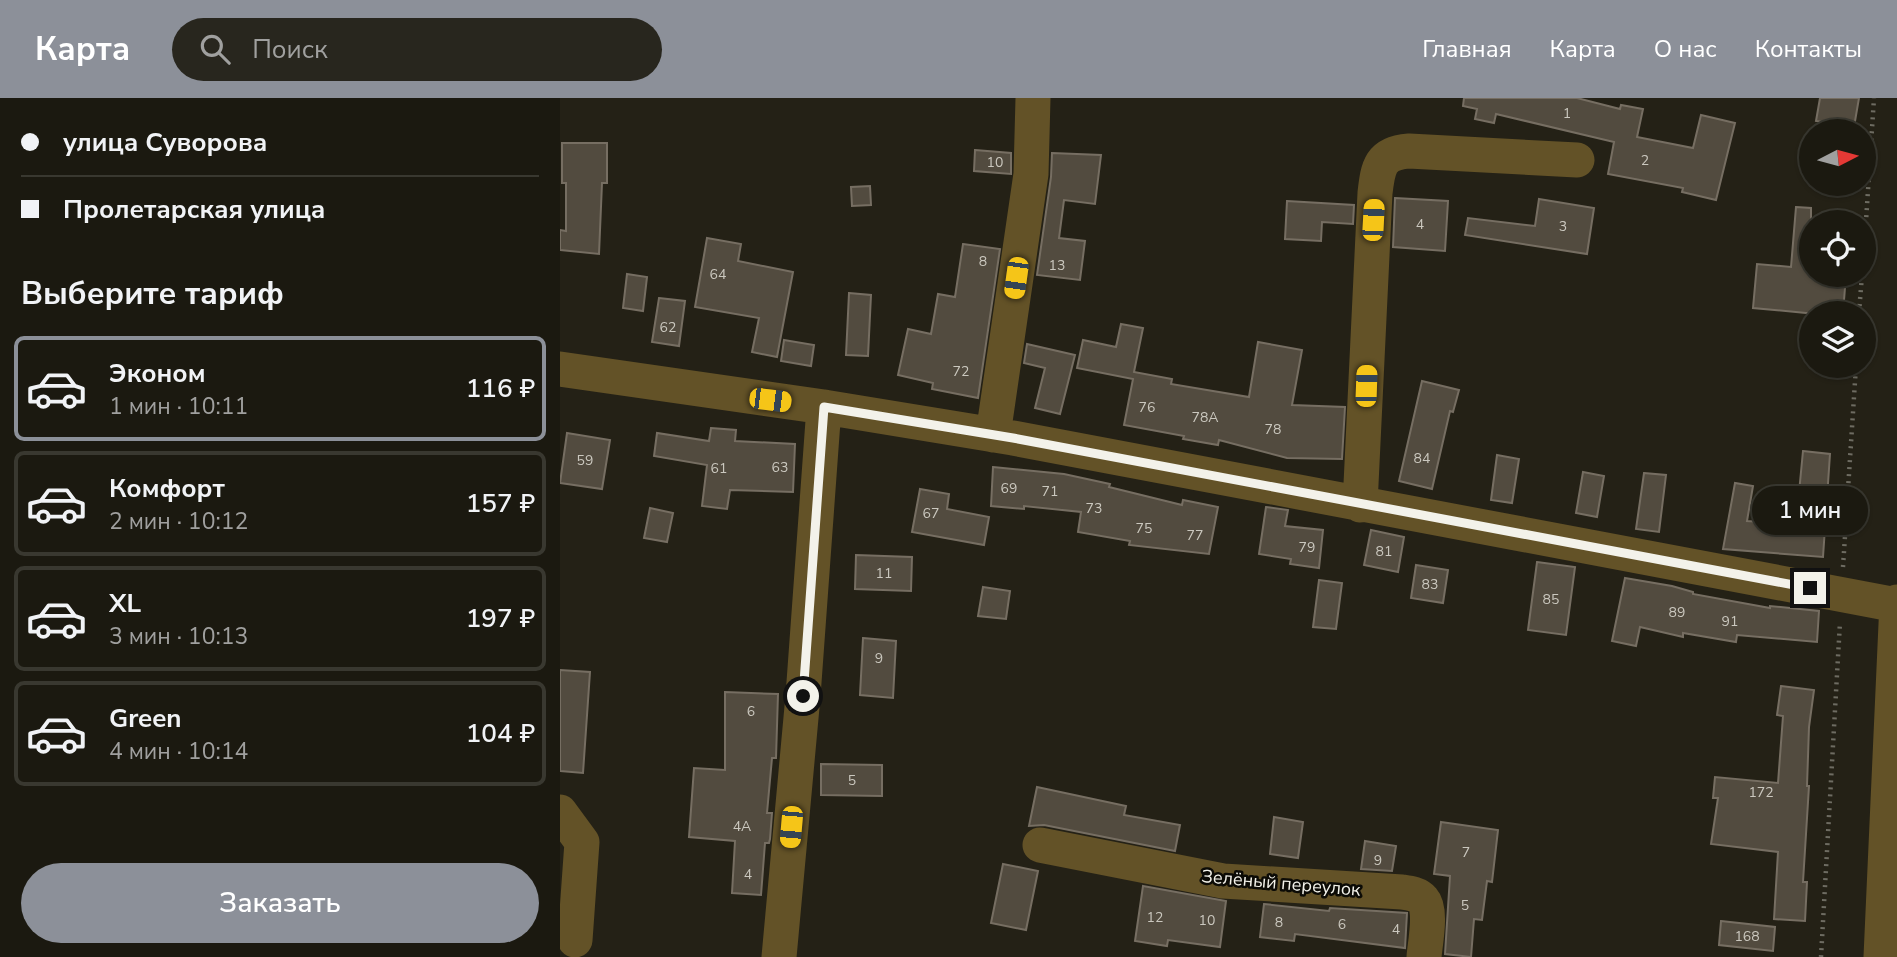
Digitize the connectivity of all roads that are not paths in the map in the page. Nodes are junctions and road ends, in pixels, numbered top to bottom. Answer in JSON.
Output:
{"nodes":[{"id":1,"x":1033,"y":98,"type":"edge"},
{"id":2,"x":1577,"y":160,"type":"dead end"},
{"id":3,"x":560,"y":369,"type":"edge"},
{"id":4,"x":824,"y":407,"type":"junction"},
{"id":5,"x":993,"y":435,"type":"junction"},
{"id":6,"x":1360,"y":505,"type":"junction"},
{"id":7,"x":1897,"y":604,"type":"edge"},
{"id":8,"x":560,"y":812,"type":"edge"},
{"id":9,"x":1040,"y":845,"type":"dead end"},
{"id":10,"x":575,"y":940,"type":"dead end"},
{"id":11,"x":779,"y":957,"type":"edge"},
{"id":12,"x":1424,"y":957,"type":"edge"},
{"id":13,"x":1881,"y":957,"type":"edge"}],
"edges":[{"from":1,"to":5,"type":"street"},
{"from":2,"to":6,"type":"street"},
{"from":3,"to":4,"type":"street"},
{"from":4,"to":5,"type":"street"},
{"from":4,"to":11,"type":"street"},
{"from":5,"to":6,"type":"street"},
{"from":6,"to":7,"type":"street"},
{"from":7,"to":13,"type":"street"},
{"from":8,"to":10,"type":"street"},
{"from":9,"to":12,"type":"street","name":"Зелёный переулок"}]}
